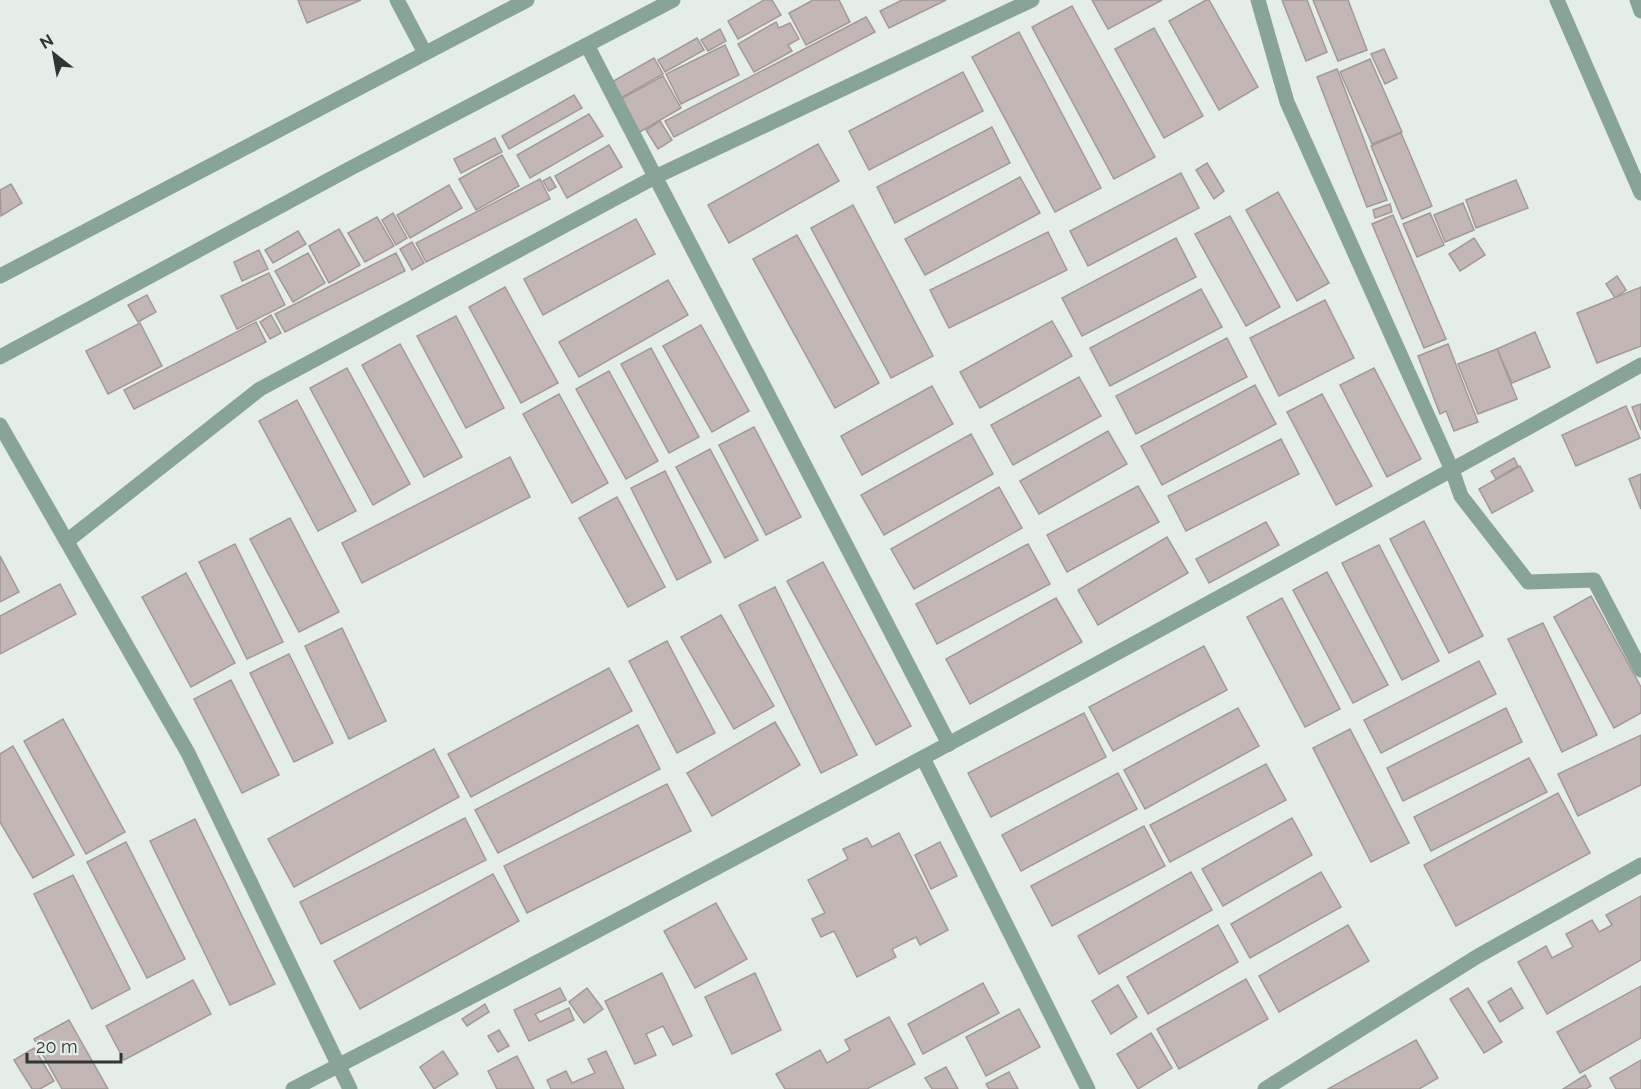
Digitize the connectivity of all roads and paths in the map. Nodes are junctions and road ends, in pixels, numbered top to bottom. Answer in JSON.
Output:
{"nodes":[{"id":1,"x":397,"y":0,"type":"edge"},
{"id":2,"x":527,"y":0,"type":"edge"},
{"id":3,"x":673,"y":0,"type":"edge"},
{"id":4,"x":1032,"y":0,"type":"edge"},
{"id":5,"x":1258,"y":0,"type":"edge"},
{"id":6,"x":1557,"y":0,"type":"edge"},
{"id":7,"x":1637,"y":0,"type":"edge"},
{"id":8,"x":1641,"y":11,"type":"edge"},
{"id":9,"x":587,"y":45,"type":"junction"},
{"id":10,"x":425,"y":53,"type":"junction"},
{"id":11,"x":655,"y":177,"type":"junction"},
{"id":12,"x":1641,"y":193,"type":"edge"},
{"id":13,"x":0,"y":276,"type":"edge"},
{"id":14,"x":0,"y":357,"type":"edge"},
{"id":15,"x":1641,"y":365,"type":"edge"},
{"id":16,"x":0,"y":425,"type":"edge"},
{"id":17,"x":1452,"y":470,"type":"junction"},
{"id":18,"x":67,"y":541,"type":"junction"},
{"id":19,"x":1641,"y":670,"type":"edge"},
{"id":20,"x":949,"y":744,"type":"junction"},
{"id":21,"x":923,"y":758,"type":"junction"},
{"id":22,"x":1641,"y":865,"type":"edge"},
{"id":23,"x":339,"y":1065,"type":"junction"},
{"id":24,"x":293,"y":1089,"type":"edge"},
{"id":25,"x":350,"y":1089,"type":"edge"},
{"id":26,"x":1088,"y":1089,"type":"edge"},
{"id":27,"x":1265,"y":1089,"type":"edge"}],
"edges":[{"from":1,"to":10,"type":"street"},
{"from":2,"to":10,"type":"street"},
{"from":3,"to":9,"type":"street"},
{"from":4,"to":11,"type":"street"},
{"from":5,"to":17,"type":"street"},
{"from":6,"to":12,"type":"street"},
{"from":7,"to":8,"type":"street"},
{"from":9,"to":11,"type":"street"},
{"from":9,"to":14,"type":"street"},
{"from":10,"to":13,"type":"street"},
{"from":11,"to":18,"type":"street"},
{"from":11,"to":20,"type":"street"},
{"from":15,"to":17,"type":"street"},
{"from":16,"to":18,"type":"street"},
{"from":17,"to":19,"type":"street"},
{"from":17,"to":20,"type":"street"},
{"from":18,"to":23,"type":"street"},
{"from":20,"to":21,"type":"street"},
{"from":21,"to":23,"type":"street"},
{"from":21,"to":26,"type":"street"},
{"from":22,"to":27,"type":"street"},
{"from":23,"to":24,"type":"street"},
{"from":23,"to":25,"type":"street"}]}
